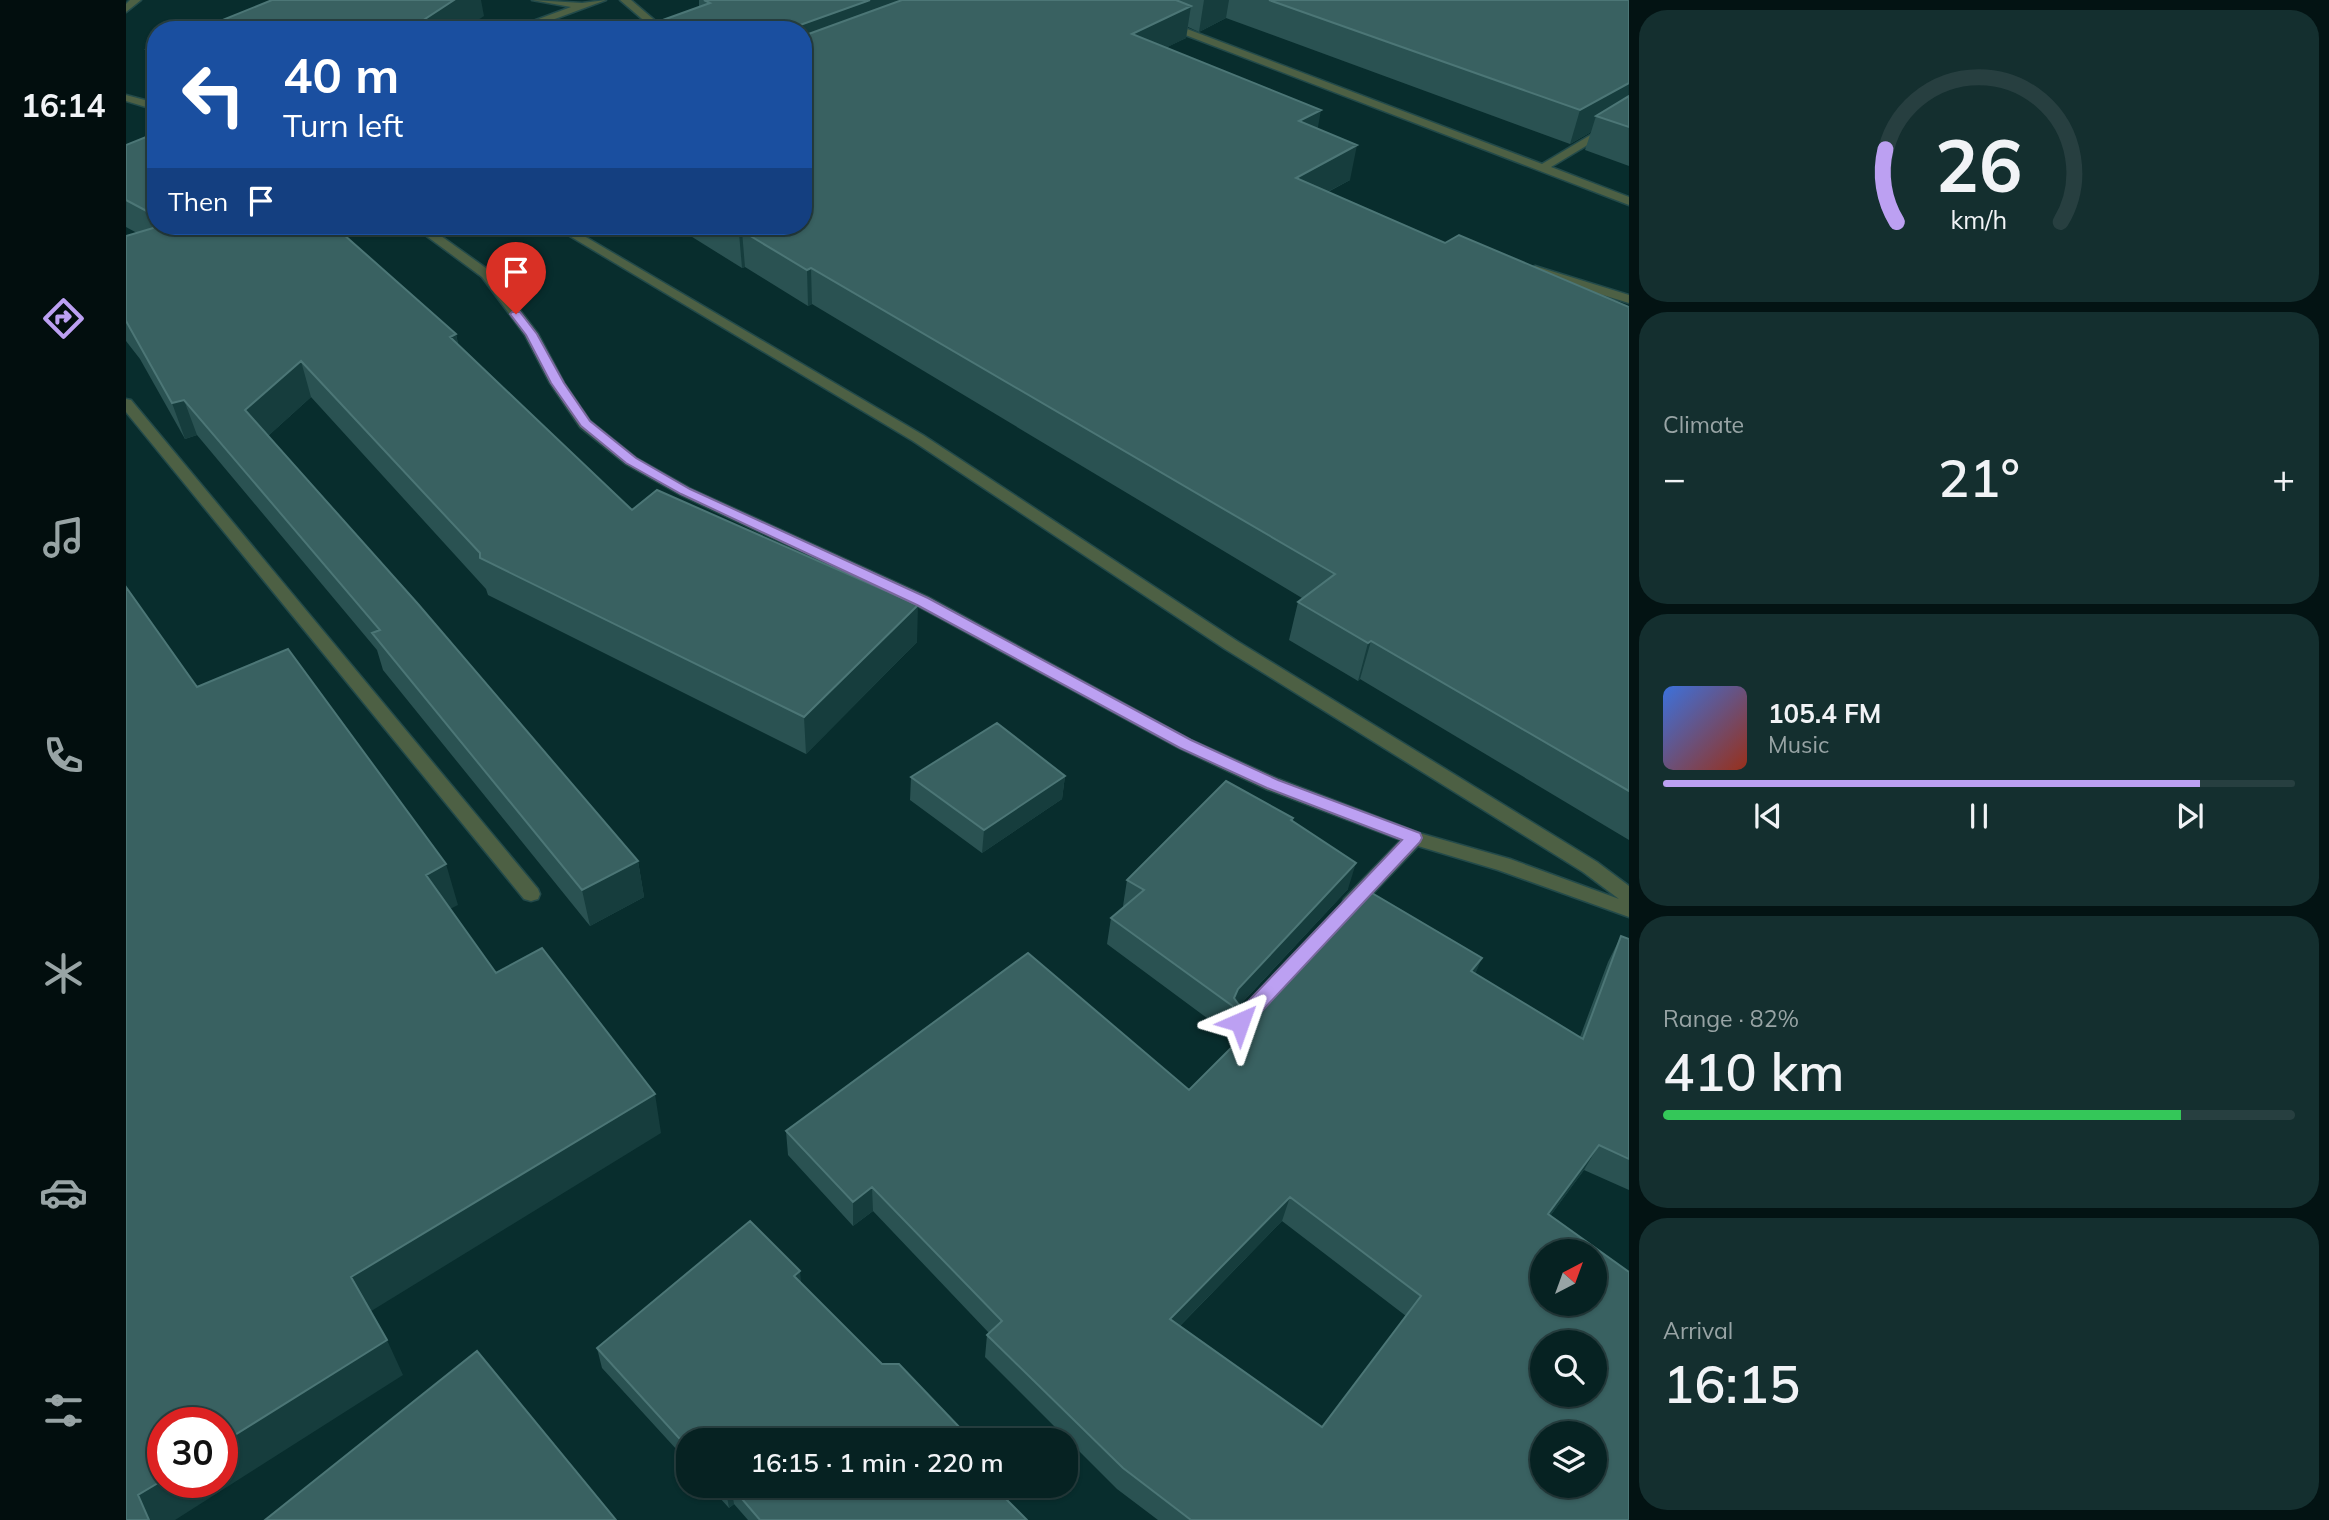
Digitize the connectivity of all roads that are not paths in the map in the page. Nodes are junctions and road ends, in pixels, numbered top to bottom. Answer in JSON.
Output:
{"nodes":[{"id":1,"x":136,"y":0,"type":"edge"},
{"id":2,"x":537,"y":0,"type":"edge"},
{"id":3,"x":601,"y":0,"type":"edge"},
{"id":4,"x":625,"y":0,"type":"edge"},
{"id":5,"x":585,"y":5,"type":"junction"},
{"id":6,"x":126,"y":9,"type":"edge"},
{"id":7,"x":1152,"y":19,"type":"edge"},
{"id":8,"x":540,"y":21,"type":"edge"},
{"id":9,"x":650,"y":21,"type":"edge"},
{"id":10,"x":126,"y":98,"type":"edge"},
{"id":11,"x":147,"y":104,"type":"edge"},
{"id":12,"x":1629,"y":115,"type":"edge"},
{"id":13,"x":1544,"y":167,"type":"junction"},
{"id":14,"x":1629,"y":201,"type":"edge"},
{"id":15,"x":432,"y":235,"type":"edge"},
{"id":16,"x":574,"y":235,"type":"edge"},
{"id":17,"x":1517,"y":264,"type":"edge"},
{"id":18,"x":1629,"y":299,"type":"edge"},
{"id":19,"x":126,"y":403,"type":"edge"},
{"id":20,"x":1414,"y":838,"type":"junction"},
{"id":21,"x":531,"y":894,"type":"dead end"},
{"id":22,"x":1629,"y":897,"type":"edge"},
{"id":23,"x":1629,"y":910,"type":"edge"},
{"id":24,"x":1341,"y":915,"type":"edge"}],
"edges":[{"from":1,"to":6,"type":"street"},
{"from":2,"to":5,"type":"street"},
{"from":3,"to":5,"type":"street"},
{"from":4,"to":9,"type":"street"},
{"from":5,"to":8,"type":"street"},
{"from":7,"to":13,"type":"street"},
{"from":10,"to":11,"type":"street"},
{"from":12,"to":13,"type":"street"},
{"from":13,"to":14,"type":"street"},
{"from":15,"to":20,"type":"street"},
{"from":16,"to":22,"type":"street"},
{"from":17,"to":18,"type":"street"},
{"from":19,"to":21,"type":"street"},
{"from":20,"to":23,"type":"street"},
{"from":20,"to":24,"type":"street"}]}
